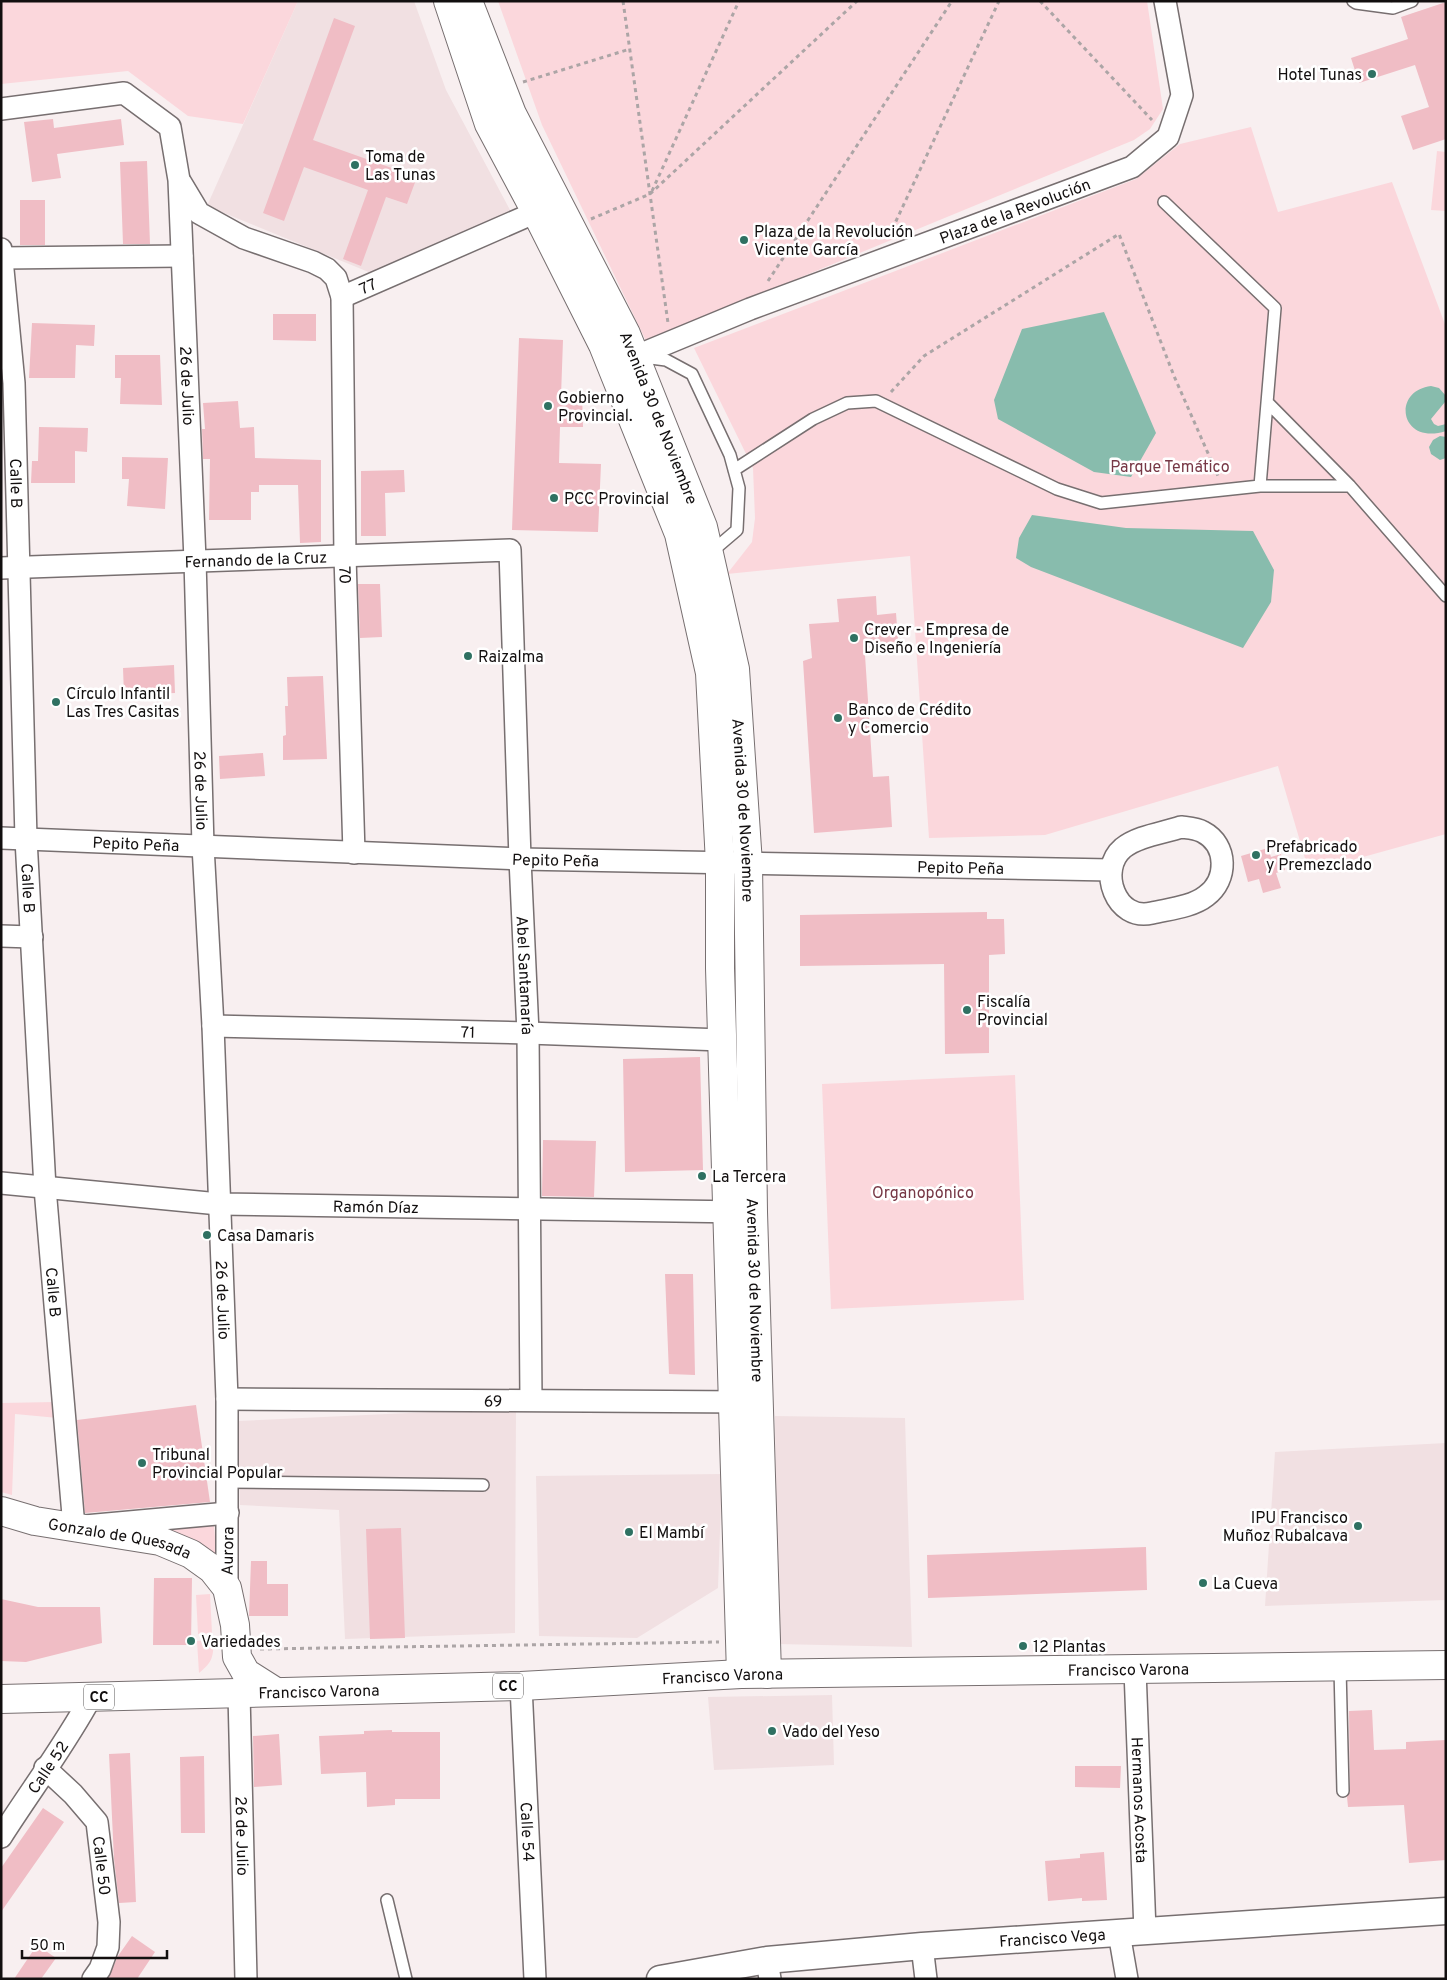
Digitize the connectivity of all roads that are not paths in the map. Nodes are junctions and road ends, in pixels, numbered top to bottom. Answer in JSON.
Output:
{"nodes":[{"id":1,"x":448,"y":1,"type":"edge"},
{"id":2,"x":468,"y":1,"type":"edge"},
{"id":3,"x":1165,"y":1,"type":"edge"},
{"id":4,"x":1354,"y":1,"type":"edge"},
{"id":5,"x":1412,"y":1,"type":"edge"},
{"id":6,"x":1,"y":109,"type":"edge"},
{"id":7,"x":179,"y":180,"type":"junction"},
{"id":8,"x":1164,"y":202,"type":"dead end"},
{"id":9,"x":547,"y":207,"type":"junction"},
{"id":10,"x":2,"y":253,"type":"edge"},
{"id":11,"x":182,"y":256,"type":"junction"},
{"id":12,"x":342,"y":297,"type":"junction"},
{"id":13,"x":6,"y":327,"type":"edge"},
{"id":14,"x":624,"y":361,"type":"junction"},
{"id":15,"x":1268,"y":403,"type":"junction"},
{"id":16,"x":734,"y":470,"type":"junction"},
{"id":17,"x":1260,"y":486,"type":"junction"},
{"id":18,"x":1350,"y":486,"type":"junction"},
{"id":19,"x":510,"y":550,"type":"joint"},
{"id":20,"x":345,"y":556,"type":"junction"},
{"id":21,"x":698,"y":559,"type":"junction"},
{"id":22,"x":195,"y":560,"type":"junction"},
{"id":23,"x":10,"y":568,"type":"edge"},
{"id":24,"x":1446,"y":596,"type":"edge"},
{"id":25,"x":1,"y":838,"type":"edge"},
{"id":26,"x":26,"y":840,"type":"junction"},
{"id":27,"x":203,"y":846,"type":"junction"},
{"id":28,"x":354,"y":853,"type":"junction"},
{"id":29,"x":520,"y":859,"type":"junction"},
{"id":30,"x":720,"y":863,"type":"junction"},
{"id":31,"x":748,"y":864,"type":"junction"},
{"id":32,"x":1111,"y":870,"type":"junction"},
{"id":33,"x":1,"y":936,"type":"edge"},
{"id":34,"x":32,"y":937,"type":"junction"},
{"id":35,"x":213,"y":1026,"type":"junction"},
{"id":36,"x":528,"y":1032,"type":"junction"},
{"id":37,"x":722,"y":1040,"type":"junction"},
{"id":38,"x":1,"y":1183,"type":"edge"},
{"id":39,"x":45,"y":1188,"type":"junction"},
{"id":40,"x":219,"y":1204,"type":"junction"},
{"id":41,"x":529,"y":1209,"type":"junction"},
{"id":42,"x":740,"y":1212,"type":"junction"},
{"id":43,"x":227,"y":1399,"type":"junction"},
{"id":44,"x":531,"y":1400,"type":"junction"},
{"id":45,"x":732,"y":1401,"type":"junction"},
{"id":46,"x":758,"y":1403,"type":"junction"},
{"id":47,"x":228,"y":1482,"type":"junction"},
{"id":48,"x":483,"y":1484,"type":"dead end"},
{"id":49,"x":1,"y":1511,"type":"edge"},
{"id":50,"x":228,"y":1513,"type":"junction"},
{"id":51,"x":74,"y":1527,"type":"junction"},
{"id":52,"x":226,"y":1588,"type":"junction"},
{"id":53,"x":237,"y":1653,"type":"junction"},
{"id":54,"x":1446,"y":1665,"type":"edge"},
{"id":55,"x":1340,"y":1668,"type":"junction"},
{"id":56,"x":1135,"y":1670,"type":"junction"},
{"id":57,"x":754,"y":1674,"type":"junction"},
{"id":58,"x":521,"y":1686,"type":"junction"},
{"id":59,"x":276,"y":1692,"type":"junction"},
{"id":60,"x":239,"y":1694,"type":"junction"},
{"id":61,"x":197,"y":1695,"type":"junction"},
{"id":62,"x":91,"y":1697,"type":"junction"},
{"id":63,"x":1,"y":1699,"type":"edge"},
{"id":64,"x":46,"y":1768,"type":"junction"},
{"id":65,"x":1343,"y":1791,"type":"dead end"},
{"id":66,"x":1,"y":1836,"type":"edge"},
{"id":67,"x":387,"y":1900,"type":"dead end"},
{"id":68,"x":1446,"y":1911,"type":"edge"},
{"id":69,"x":1145,"y":1931,"type":"junction"},
{"id":70,"x":1119,"y":1933,"type":"junction"},
{"id":71,"x":922,"y":1946,"type":"junction"},
{"id":72,"x":769,"y":1969,"type":"edge"},
{"id":73,"x":93,"y":1979,"type":"edge"},
{"id":74,"x":246,"y":1979,"type":"edge"},
{"id":75,"x":406,"y":1979,"type":"edge"},
{"id":76,"x":535,"y":1979,"type":"edge"},
{"id":77,"x":660,"y":1979,"type":"edge"},
{"id":78,"x":926,"y":1979,"type":"edge"},
{"id":79,"x":1128,"y":1979,"type":"edge"}],
"edges":[{"from":1,"to":9,"type":"main road","name":"Avenida 30 de Noviembre"},
{"from":2,"to":9,"type":"main road","name":"Avenida 30 de Noviembre"},
{"from":3,"to":14,"type":"street","name":"Plaza de la Revolución"},
{"from":4,"to":5,"type":"lane"},
{"from":6,"to":7,"type":"street","name":"26 de Julio"},
{"from":7,"to":11,"type":"street","name":"26 de Julio"},
{"from":7,"to":12,"type":"street","name":"77"},
{"from":8,"to":15,"type":"lane"},
{"from":9,"to":12,"type":"street","name":"77"},
{"from":9,"to":14,"type":"main road","name":"Avenida 30 de Noviembre"},
{"from":9,"to":14,"type":"main road","name":"Avenida 30 de Noviembre"},
{"from":10,"to":11,"type":"street"},
{"from":10,"to":13,"type":"street","name":"Calle B"},
{"from":11,"to":22,"type":"street","name":"26 de Julio"},
{"from":12,"to":20,"type":"street","name":"70"},
{"from":13,"to":23,"type":"street","name":"Calle B"},
{"from":14,"to":16,"type":"lane"},
{"from":14,"to":21,"type":"main road","name":"Avenida 30 de Noviembre"},
{"from":15,"to":17,"type":"lane"},
{"from":15,"to":18,"type":"lane"},
{"from":16,"to":17,"type":"lane"},
{"from":16,"to":21,"type":"lane"},
{"from":17,"to":18,"type":"lane"},
{"from":18,"to":24,"type":"lane"},
{"from":19,"to":20,"type":"street","name":"Fernando de la Cruz"},
{"from":19,"to":29,"type":"street","name":"Abel Santamaría"},
{"from":20,"to":22,"type":"street","name":"Fernando de la Cruz"},
{"from":20,"to":28,"type":"street","name":"70"},
{"from":21,"to":30,"type":"main road","name":"Avenida 30 de Noviembre"},
{"from":21,"to":31,"type":"main road","name":"Avenida 30 de Noviembre"},
{"from":22,"to":23,"type":"street","name":"Fernando de la Cruz"},
{"from":22,"to":27,"type":"street","name":"26 de Julio"},
{"from":23,"to":26,"type":"street","name":"Calle B"},
{"from":25,"to":26,"type":"street","name":"Pepito Peña"},
{"from":26,"to":27,"type":"street","name":"Pepito Peña"},
{"from":26,"to":34,"type":"street","name":"Calle B"},
{"from":27,"to":28,"type":"street","name":"Pepito Peña"},
{"from":27,"to":35,"type":"street","name":"26 de Julio"},
{"from":28,"to":29,"type":"street","name":"Pepito Peña"},
{"from":29,"to":30,"type":"street","name":"Pepito Peña"},
{"from":29,"to":36,"type":"street","name":"Abel Santamaría"},
{"from":30,"to":31,"type":"street","name":"Pepito Peña"},
{"from":30,"to":37,"type":"main road","name":"Avenida 30 de Noviembre"},
{"from":31,"to":32,"type":"street","name":"Pepito Peña"},
{"from":31,"to":42,"type":"main road","name":"Avenida 30 de Noviembre"},
{"from":32,"to":32,"type":"street"},
{"from":33,"to":34,"type":"street"},
{"from":34,"to":39,"type":"street","name":"Calle B"},
{"from":35,"to":36,"type":"street","name":"71"},
{"from":35,"to":40,"type":"street","name":"26 de Julio"},
{"from":36,"to":37,"type":"street","name":"71"},
{"from":36,"to":41,"type":"street","name":"Abel Santamaría"},
{"from":37,"to":42,"type":"main road","name":"Avenida 30 de Noviembre"},
{"from":38,"to":39,"type":"street","name":"Ramón Díaz"},
{"from":39,"to":40,"type":"street","name":"Ramón Díaz"},
{"from":39,"to":51,"type":"street","name":"Calle B"},
{"from":40,"to":41,"type":"street","name":"Ramón Díaz"},
{"from":40,"to":43,"type":"street","name":"26 de Julio"},
{"from":41,"to":42,"type":"street","name":"Ramón Díaz"},
{"from":41,"to":44,"type":"street","name":"Abel Santamaría"},
{"from":42,"to":45,"type":"main road","name":"Avenida 30 de Noviembre"},
{"from":42,"to":46,"type":"main road","name":"Avenida 30 de Noviembre"},
{"from":43,"to":44,"type":"street","name":"69"},
{"from":43,"to":47,"type":"street","name":"26 de Julio"},
{"from":44,"to":45,"type":"street","name":"69"},
{"from":45,"to":46,"type":"street","name":"69"},
{"from":45,"to":57,"type":"main road","name":"Avenida 30 de Noviembre"},
{"from":46,"to":57,"type":"main road","name":"Avenida 30 de Noviembre"},
{"from":47,"to":48,"type":"lane"},
{"from":47,"to":50,"type":"street","name":"26 de Julio"},
{"from":49,"to":51,"type":"main road","name":"Gonzalo de Quesada"},
{"from":50,"to":51,"type":"street"},
{"from":50,"to":52,"type":"street","name":"Aurora"},
{"from":51,"to":52,"type":"main road","name":"Gonzalo de Quesada"},
{"from":52,"to":53,"type":"main road"},
{"from":53,"to":59,"type":"main road"},
{"from":53,"to":61,"type":"main road"},
{"from":54,"to":55,"type":"main road","name":"Francisco Varona","number":"CC"},
{"from":55,"to":56,"type":"main road","name":"Francisco Varona","number":"CC"},
{"from":55,"to":65,"type":"lane"},
{"from":56,"to":57,"type":"main road","name":"Francisco Varona","number":"CC"},
{"from":56,"to":69,"type":"street","name":"Hermanos Acosta"},
{"from":57,"to":58,"type":"main road","name":"Francisco Varona","number":"CC"},
{"from":58,"to":59,"type":"main road","name":"Francisco Varona","number":"CC"},
{"from":58,"to":76,"type":"street","name":"Calle 54"},
{"from":59,"to":60,"type":"main road","name":"Francisco Varona","number":"CC"},
{"from":60,"to":61,"type":"main road","name":"Francisco Varona","number":"CC"},
{"from":60,"to":74,"type":"street","name":"26 de Julio"},
{"from":61,"to":62,"type":"main road","name":"Francisco Varona","number":"CC"},
{"from":62,"to":63,"type":"main road","name":"Francisco Varona","number":"CC"},
{"from":62,"to":64,"type":"street","name":"Calle 52"},
{"from":64,"to":66,"type":"street","name":"Calle 52"},
{"from":64,"to":73,"type":"street","name":"Calle 50"},
{"from":67,"to":75,"type":"lane"},
{"from":68,"to":69,"type":"street","name":"Francisco Vega"},
{"from":69,"to":70,"type":"street","name":"Francisco Vega"},
{"from":70,"to":71,"type":"street","name":"Francisco Vega"},
{"from":70,"to":79,"type":"street"},
{"from":71,"to":72,"type":"street","name":"Francisco Vega"},
{"from":71,"to":78,"type":"street"},
{"from":72,"to":77,"type":"street","name":"Francisco Vega"}]}
